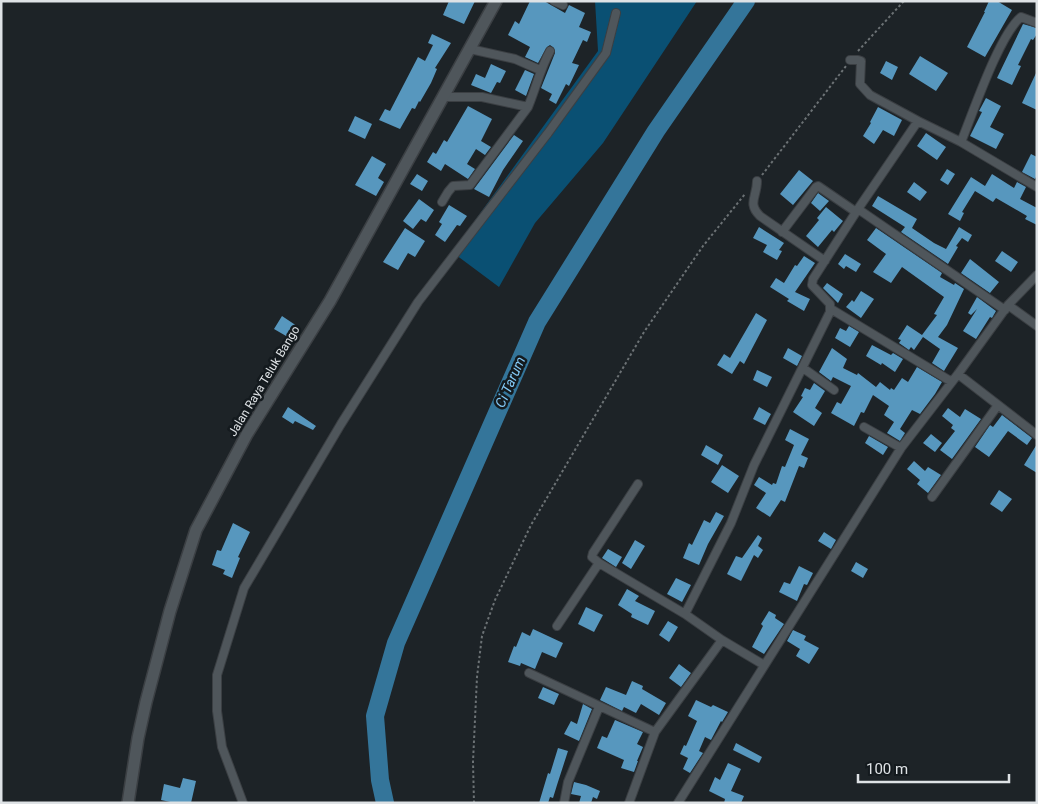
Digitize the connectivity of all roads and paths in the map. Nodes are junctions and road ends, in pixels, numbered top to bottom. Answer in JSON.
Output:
{"nodes":[{"id":1,"x":496,"y":1,"type":"edge"},
{"id":2,"x":554,"y":1,"type":"edge"},
{"id":3,"x":904,"y":1,"type":"edge"},
{"id":4,"x":563,"y":5,"type":"dead end"},
{"id":5,"x":616,"y":13,"type":"dead end"},
{"id":6,"x":1037,"y":23,"type":"edge"},
{"id":7,"x":470,"y":49,"type":"junction"},
{"id":8,"x":550,"y":51,"type":"dead end"},
{"id":9,"x":850,"y":60,"type":"junction"},
{"id":10,"x":540,"y":70,"type":"junction"},
{"id":11,"x":444,"y":96,"type":"junction"},
{"id":12,"x":528,"y":106,"type":"junction"},
{"id":13,"x":918,"y":121,"type":"junction"},
{"id":14,"x":961,"y":142,"type":"junction"},
{"id":15,"x":757,"y":181,"type":"junction"},
{"id":16,"x":1037,"y":187,"type":"edge"},
{"id":17,"x":442,"y":202,"type":"dead end"},
{"id":18,"x":857,"y":210,"type":"junction"},
{"id":19,"x":782,"y":232,"type":"junction"},
{"id":20,"x":824,"y":261,"type":"junction"},
{"id":21,"x":1037,"y":276,"type":"edge"},
{"id":22,"x":1006,"y":308,"type":"junction"},
{"id":23,"x":831,"y":309,"type":"junction"},
{"id":24,"x":1037,"y":326,"type":"edge"},
{"id":25,"x":803,"y":368,"type":"junction"},
{"id":26,"x":958,"y":374,"type":"junction"},
{"id":27,"x":952,"y":382,"type":"junction"},
{"id":28,"x":834,"y":390,"type":"dead end"},
{"id":29,"x":998,"y":405,"type":"junction"},
{"id":30,"x":864,"y":427,"type":"dead end"},
{"id":31,"x":1037,"y":434,"type":"edge"},
{"id":32,"x":901,"y":448,"type":"junction"},
{"id":33,"x":638,"y":484,"type":"dead end"},
{"id":34,"x":932,"y":497,"type":"dead end"},
{"id":35,"x":599,"y":563,"type":"junction"},
{"id":36,"x":685,"y":614,"type":"junction"},
{"id":37,"x":557,"y":626,"type":"dead end"},
{"id":38,"x":722,"y":640,"type":"junction"},
{"id":39,"x":764,"y":665,"type":"junction"},
{"id":40,"x":529,"y":673,"type":"dead end"},
{"id":41,"x":599,"y":707,"type":"junction"},
{"id":42,"x":655,"y":732,"type":"junction"},
{"id":43,"x":128,"y":803,"type":"edge"},
{"id":44,"x":242,"y":803,"type":"edge"},
{"id":45,"x":474,"y":803,"type":"edge"},
{"id":46,"x":564,"y":803,"type":"edge"},
{"id":47,"x":629,"y":803,"type":"edge"},
{"id":48,"x":678,"y":803,"type":"edge"}],
"edges":[{"from":1,"to":7,"type":"main road","name":"Jalan Raya Teluk Bango"},
{"from":2,"to":4,"type":"street"},
{"from":3,"to":9,"type":"path"},
{"from":5,"to":44,"type":"street"},
{"from":6,"to":14,"type":"street"},
{"from":7,"to":10,"type":"street"},
{"from":7,"to":11,"type":"main road","name":"Jalan Raya Teluk Bango"},
{"from":8,"to":10,"type":"street"},
{"from":9,"to":13,"type":"street"},
{"from":9,"to":15,"type":"path"},
{"from":10,"to":12,"type":"street"},
{"from":11,"to":12,"type":"street"},
{"from":11,"to":43,"type":"main road","name":"Jalan Raya Teluk Bango"},
{"from":12,"to":17,"type":"street"},
{"from":13,"to":14,"type":"street"},
{"from":13,"to":18,"type":"street"},
{"from":14,"to":16,"type":"street"},
{"from":15,"to":19,"type":"street"},
{"from":15,"to":45,"type":"path"},
{"from":18,"to":19,"type":"street"},
{"from":18,"to":20,"type":"street"},
{"from":18,"to":22,"type":"street"},
{"from":19,"to":20,"type":"street"},
{"from":20,"to":23,"type":"street"},
{"from":21,"to":22,"type":"street"},
{"from":22,"to":24,"type":"street"},
{"from":22,"to":26,"type":"street"},
{"from":23,"to":25,"type":"street"},
{"from":23,"to":27,"type":"street"},
{"from":25,"to":28,"type":"street"},
{"from":25,"to":36,"type":"street"},
{"from":26,"to":27,"type":"street"},
{"from":26,"to":29,"type":"street"},
{"from":27,"to":32,"type":"street"},
{"from":29,"to":31,"type":"street"},
{"from":29,"to":34,"type":"street"},
{"from":30,"to":32,"type":"street"},
{"from":32,"to":39,"type":"street"},
{"from":33,"to":35,"type":"street"},
{"from":35,"to":36,"type":"street"},
{"from":35,"to":37,"type":"street"},
{"from":36,"to":38,"type":"street"},
{"from":38,"to":39,"type":"street"},
{"from":38,"to":42,"type":"street"},
{"from":39,"to":48,"type":"street"},
{"from":40,"to":41,"type":"street"},
{"from":41,"to":42,"type":"street"},
{"from":41,"to":46,"type":"street"},
{"from":42,"to":47,"type":"street"}]}
